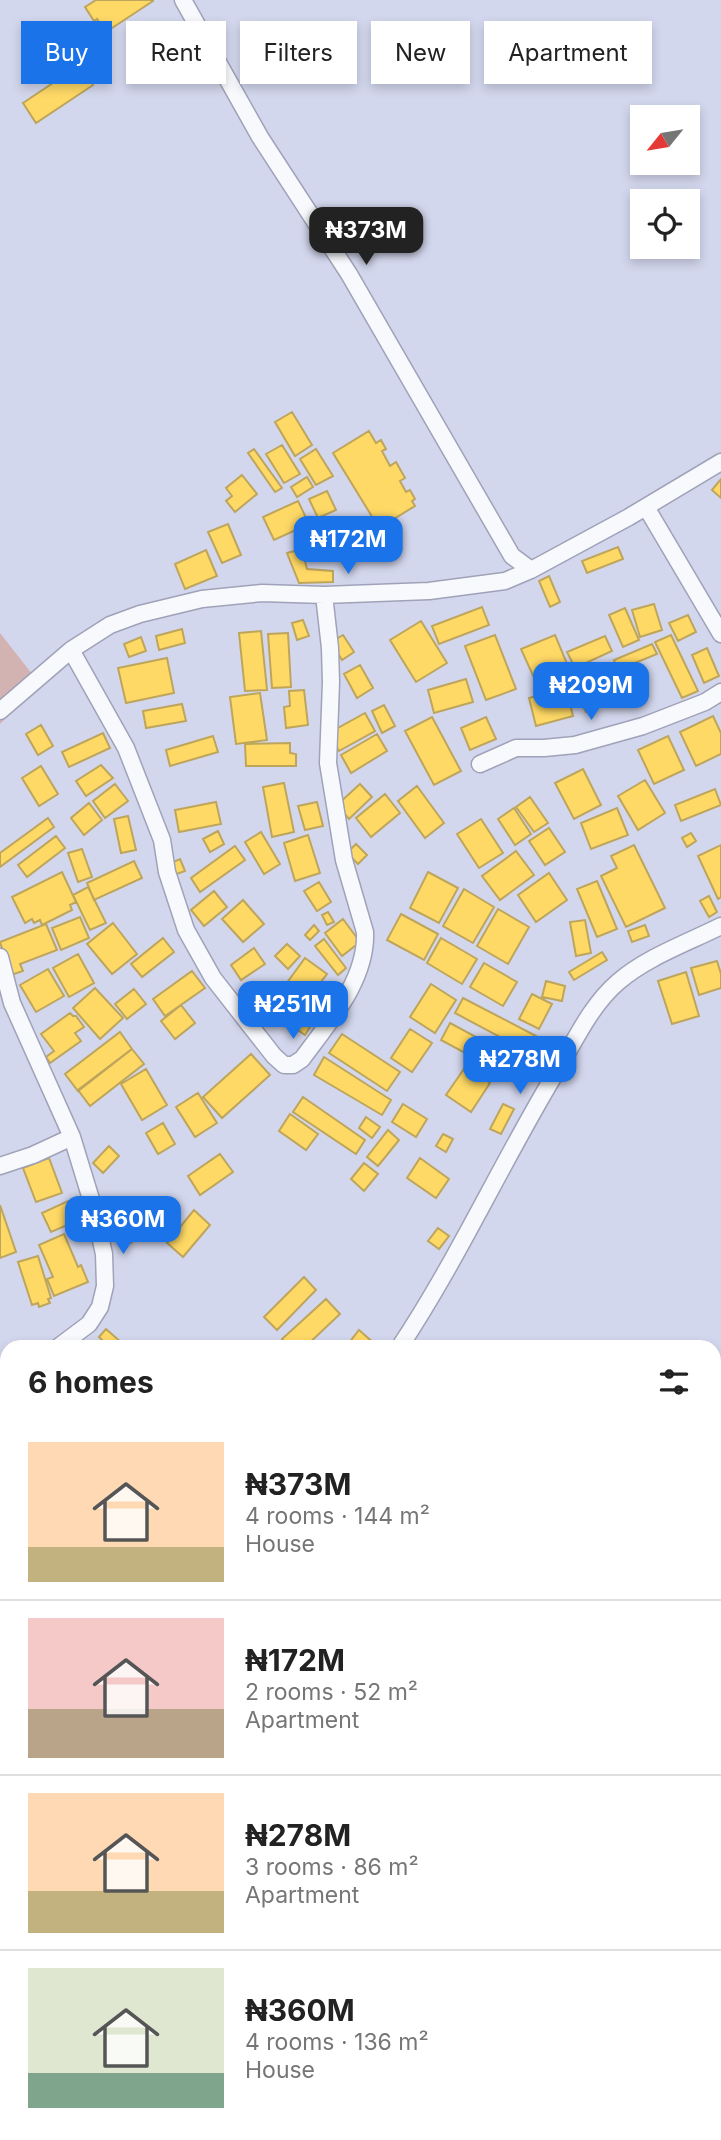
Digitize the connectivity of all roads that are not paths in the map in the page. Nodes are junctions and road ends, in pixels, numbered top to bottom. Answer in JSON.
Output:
{"nodes":[{"id":1,"x":183,"y":0,"type":"edge"},
{"id":2,"x":721,"y":463,"type":"edge"},
{"id":3,"x":646,"y":507,"type":"junction"},
{"id":4,"x":512,"y":556,"type":"junction"},
{"id":5,"x":531,"y":570,"type":"junction"},
{"id":6,"x":505,"y":581,"type":"junction"},
{"id":7,"x":324,"y":595,"type":"junction"},
{"id":8,"x":721,"y":634,"type":"edge"},
{"id":9,"x":71,"y":650,"type":"junction"},
{"id":10,"x":721,"y":692,"type":"edge"},
{"id":11,"x":0,"y":710,"type":"edge"},
{"id":12,"x":480,"y":764,"type":"dead end"},
{"id":13,"x":721,"y":926,"type":"edge"},
{"id":14,"x":0,"y":957,"type":"edge"},
{"id":15,"x":72,"y":1137,"type":"junction"},
{"id":16,"x":0,"y":1166,"type":"edge"},
{"id":17,"x":68,"y":1340,"type":"edge"},
{"id":18,"x":404,"y":1340,"type":"edge"}],
"edges":[{"from":1,"to":4,"type":"street"},
{"from":2,"to":3,"type":"street"},
{"from":3,"to":5,"type":"street"},
{"from":3,"to":8,"type":"street"},
{"from":4,"to":5,"type":"street"},
{"from":4,"to":6,"type":"street"},
{"from":5,"to":6,"type":"street"},
{"from":6,"to":7,"type":"street"},
{"from":7,"to":9,"type":"street"},
{"from":7,"to":9,"type":"street"},
{"from":9,"to":11,"type":"street"},
{"from":10,"to":12,"type":"street"},
{"from":13,"to":18,"type":"street"},
{"from":14,"to":15,"type":"street"},
{"from":15,"to":16,"type":"street"},
{"from":15,"to":17,"type":"street"}]}
